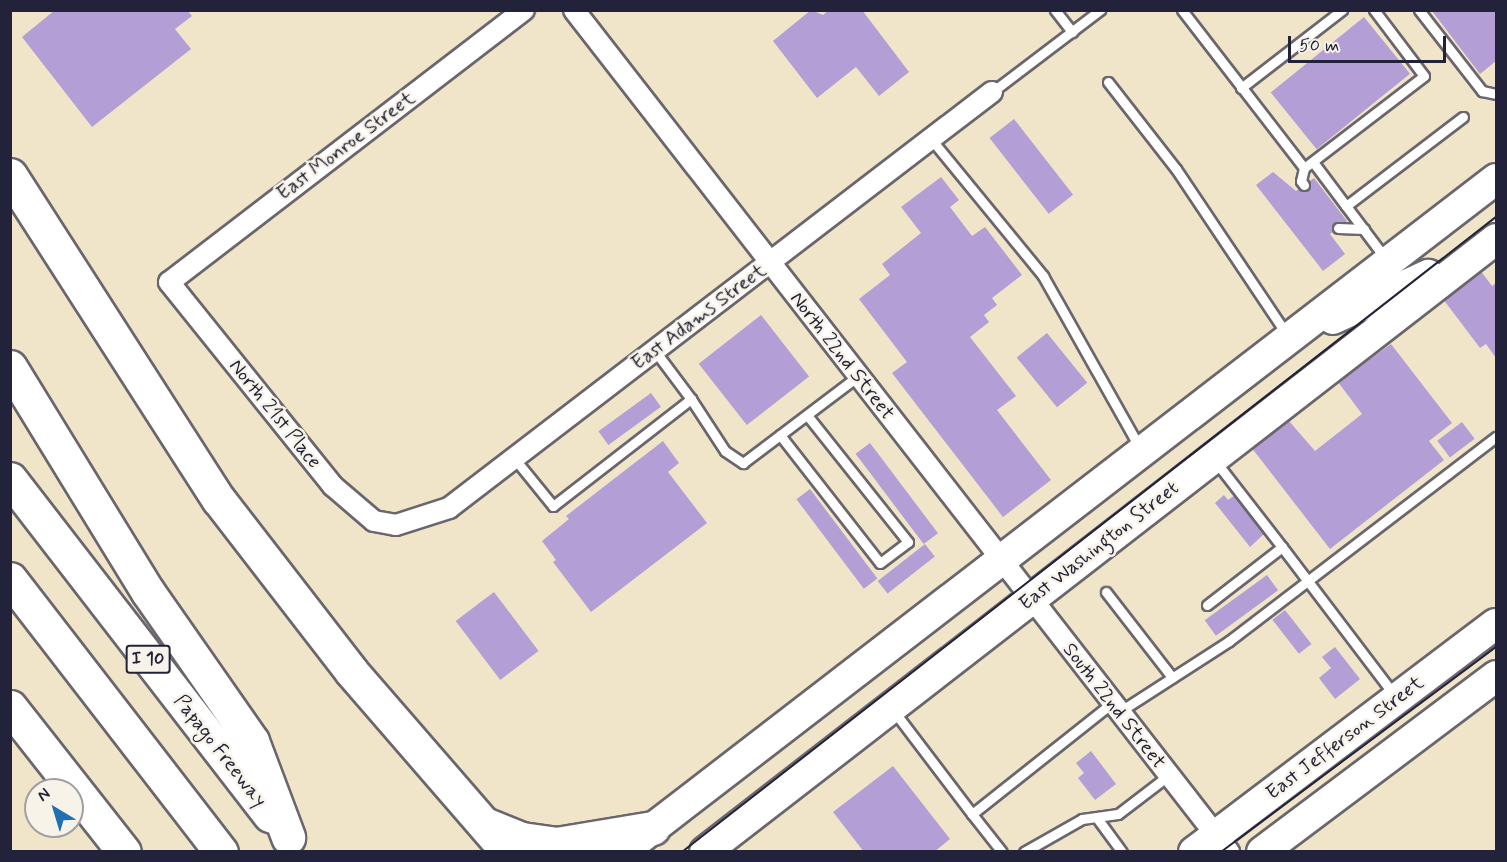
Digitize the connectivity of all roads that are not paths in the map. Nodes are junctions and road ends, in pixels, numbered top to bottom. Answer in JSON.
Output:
{"nodes":[{"id":1,"x":524,"y":10,"type":"edge"},
{"id":2,"x":574,"y":10,"type":"edge"},
{"id":3,"x":1055,"y":10,"type":"edge"},
{"id":4,"x":1100,"y":10,"type":"edge"},
{"id":5,"x":1182,"y":10,"type":"edge"},
{"id":6,"x":1342,"y":10,"type":"edge"},
{"id":7,"x":1374,"y":10,"type":"edge"},
{"id":8,"x":1419,"y":10,"type":"edge"},
{"id":9,"x":1071,"y":32,"type":"junction"},
{"id":10,"x":1108,"y":82,"type":"dead end"},
{"id":11,"x":1241,"y":88,"type":"junction"},
{"id":12,"x":992,"y":92,"type":"joint"},
{"id":13,"x":1497,"y":94,"type":"edge"},
{"id":14,"x":1463,"y":117,"type":"dead end"},
{"id":15,"x":931,"y":139,"type":"junction"},
{"id":16,"x":1313,"y":162,"type":"junction"},
{"id":17,"x":1305,"y":168,"type":"junction"},
{"id":18,"x":10,"y":175,"type":"edge"},
{"id":19,"x":1497,"y":179,"type":"edge"},
{"id":20,"x":1304,"y":185,"type":"dead end"},
{"id":21,"x":1346,"y":206,"type":"junction"},
{"id":22,"x":1338,"y":228,"type":"dead end"},
{"id":23,"x":1364,"y":229,"type":"junction"},
{"id":24,"x":1494,"y":240,"type":"edge"},
{"id":25,"x":1388,"y":262,"type":"junction"},
{"id":26,"x":770,"y":263,"type":"junction"},
{"id":27,"x":169,"y":282,"type":"joint"},
{"id":28,"x":1289,"y":338,"type":"junction"},
{"id":29,"x":654,"y":351,"type":"junction"},
{"id":30,"x":10,"y":367,"type":"edge"},
{"id":31,"x":858,"y":376,"type":"junction"},
{"id":32,"x":691,"y":399,"type":"junction"},
{"id":33,"x":807,"y":415,"type":"junction"},
{"id":34,"x":780,"y":435,"type":"junction"},
{"id":35,"x":1497,"y":437,"type":"edge"},
{"id":36,"x":1141,"y":450,"type":"junction"},
{"id":37,"x":514,"y":458,"type":"junction"},
{"id":38,"x":1213,"y":458,"type":"junction"},
{"id":39,"x":10,"y":479,"type":"edge"},
{"id":40,"x":396,"y":525,"type":"joint"},
{"id":41,"x":1282,"y":547,"type":"junction"},
{"id":42,"x":1000,"y":559,"type":"junction"},
{"id":43,"x":10,"y":579,"type":"edge"},
{"id":44,"x":1308,"y":580,"type":"junction"},
{"id":45,"x":1106,"y":592,"type":"dead end"},
{"id":46,"x":1030,"y":599,"type":"junction"},
{"id":47,"x":1207,"y":605,"type":"dead end"},
{"id":48,"x":10,"y":615,"type":"edge"},
{"id":49,"x":1497,"y":624,"type":"edge"},
{"id":50,"x":1497,"y":676,"type":"edge"},
{"id":51,"x":1172,"y":677,"type":"junction"},
{"id":52,"x":1397,"y":699,"type":"junction"},
{"id":53,"x":10,"y":707,"type":"edge"},
{"id":54,"x":892,"y":708,"type":"junction"},
{"id":55,"x":1116,"y":708,"type":"junction"},
{"id":56,"x":1169,"y":775,"type":"junction"},
{"id":57,"x":972,"y":814,"type":"junction"},
{"id":58,"x":1097,"y":818,"type":"junction"},
{"id":59,"x":487,"y":825,"type":"junction"},
{"id":60,"x":653,"y":828,"type":"junction"},
{"id":61,"x":293,"y":844,"type":"edge"},
{"id":62,"x":1213,"y":846,"type":"edge"},
{"id":63,"x":124,"y":852,"type":"edge"},
{"id":64,"x":197,"y":852,"type":"edge"},
{"id":65,"x":221,"y":852,"type":"edge"},
{"id":66,"x":508,"y":852,"type":"edge"},
{"id":67,"x":622,"y":852,"type":"edge"},
{"id":68,"x":705,"y":852,"type":"edge"},
{"id":69,"x":1002,"y":852,"type":"edge"},
{"id":70,"x":1024,"y":852,"type":"edge"},
{"id":71,"x":1122,"y":852,"type":"edge"},
{"id":72,"x":1262,"y":852,"type":"edge"}],
"edges":[{"from":1,"to":27,"type":"street","name":"East Monroe Street"},
{"from":2,"to":26,"type":"street","name":"North 22nd Street"},
{"from":3,"to":9,"type":"lane"},
{"from":4,"to":9,"type":"lane"},
{"from":5,"to":11,"type":"lane"},
{"from":6,"to":11,"type":"lane"},
{"from":7,"to":16,"type":"lane"},
{"from":8,"to":13,"type":"lane"},
{"from":9,"to":12,"type":"lane"},
{"from":10,"to":28,"type":"lane"},
{"from":11,"to":17,"type":"lane"},
{"from":12,"to":15,"type":"street","name":"East Adams Street"},
{"from":14,"to":21,"type":"lane"},
{"from":15,"to":26,"type":"street","name":"East Adams Street"},
{"from":15,"to":36,"type":"lane"},
{"from":16,"to":17,"type":"lane"},
{"from":16,"to":21,"type":"lane"},
{"from":17,"to":20,"type":"lane"},
{"from":18,"to":59,"type":"highway"},
{"from":19,"to":25,"type":"main road","name":"East Washington Street"},
{"from":21,"to":23,"type":"lane"},
{"from":22,"to":23,"type":"lane"},
{"from":23,"to":25,"type":"lane"},
{"from":24,"to":28,"type":"main road","name":"East Washington Street"},
{"from":24,"to":38,"type":"main road","name":"East Washington Street"},
{"from":25,"to":28,"type":"main road","name":"East Washington Street"},
{"from":26,"to":29,"type":"street","name":"East Adams Street"},
{"from":26,"to":31,"type":"street","name":"North 22nd Street"},
{"from":27,"to":40,"type":"street","name":"North 21st Place"},
{"from":28,"to":36,"type":"main road","name":"East Washington Street"},
{"from":29,"to":32,"type":"lane"},
{"from":29,"to":37,"type":"street","name":"East Adams Street"},
{"from":30,"to":61,"type":"highway"},
{"from":31,"to":33,"type":"lane"},
{"from":31,"to":42,"type":"street","name":"North 22nd Street"},
{"from":32,"to":34,"type":"lane"},
{"from":32,"to":37,"type":"lane"},
{"from":33,"to":34,"type":"lane"},
{"from":33,"to":34,"type":"lane"},
{"from":35,"to":44,"type":"lane"},
{"from":36,"to":42,"type":"main road","name":"East Washington Street"},
{"from":37,"to":40,"type":"street","name":"East Adams Street"},
{"from":38,"to":41,"type":"lane"},
{"from":38,"to":46,"type":"main road","name":"East Washington Street"},
{"from":39,"to":61,"type":"highway","name":"Papago Freeway","number":"I 10"},
{"from":41,"to":44,"type":"lane"},
{"from":41,"to":47,"type":"lane"},
{"from":42,"to":46,"type":"street","name":"South 22nd Street"},
{"from":42,"to":60,"type":"main road","name":"East Washington Street"},
{"from":43,"to":65,"type":"highway"},
{"from":44,"to":51,"type":"lane"},
{"from":44,"to":52,"type":"lane"},
{"from":45,"to":51,"type":"lane"},
{"from":46,"to":54,"type":"main road","name":"East Washington Street"},
{"from":46,"to":55,"type":"street","name":"South 22nd Street"},
{"from":48,"to":64,"type":"highway"},
{"from":49,"to":52,"type":"main road","name":"East Jefferson Street"},
{"from":50,"to":72,"type":"main road","name":"East Jefferson Street"},
{"from":51,"to":55,"type":"lane"},
{"from":52,"to":62,"type":"main road","name":"East Jefferson Street"},
{"from":53,"to":63,"type":"highway"},
{"from":54,"to":57,"type":"lane"},
{"from":54,"to":68,"type":"main road","name":"East Washington Street"},
{"from":55,"to":56,"type":"street","name":"South 22nd Street"},
{"from":55,"to":57,"type":"lane"},
{"from":56,"to":58,"type":"lane"},
{"from":56,"to":62,"type":"street","name":"South 22nd Street"},
{"from":57,"to":69,"type":"lane"},
{"from":58,"to":70,"type":"lane"},
{"from":58,"to":71,"type":"lane"},
{"from":59,"to":60,"type":"highway"},
{"from":59,"to":66,"type":"highway"},
{"from":60,"to":67,"type":"main road","name":"East Washington Street"}]}
